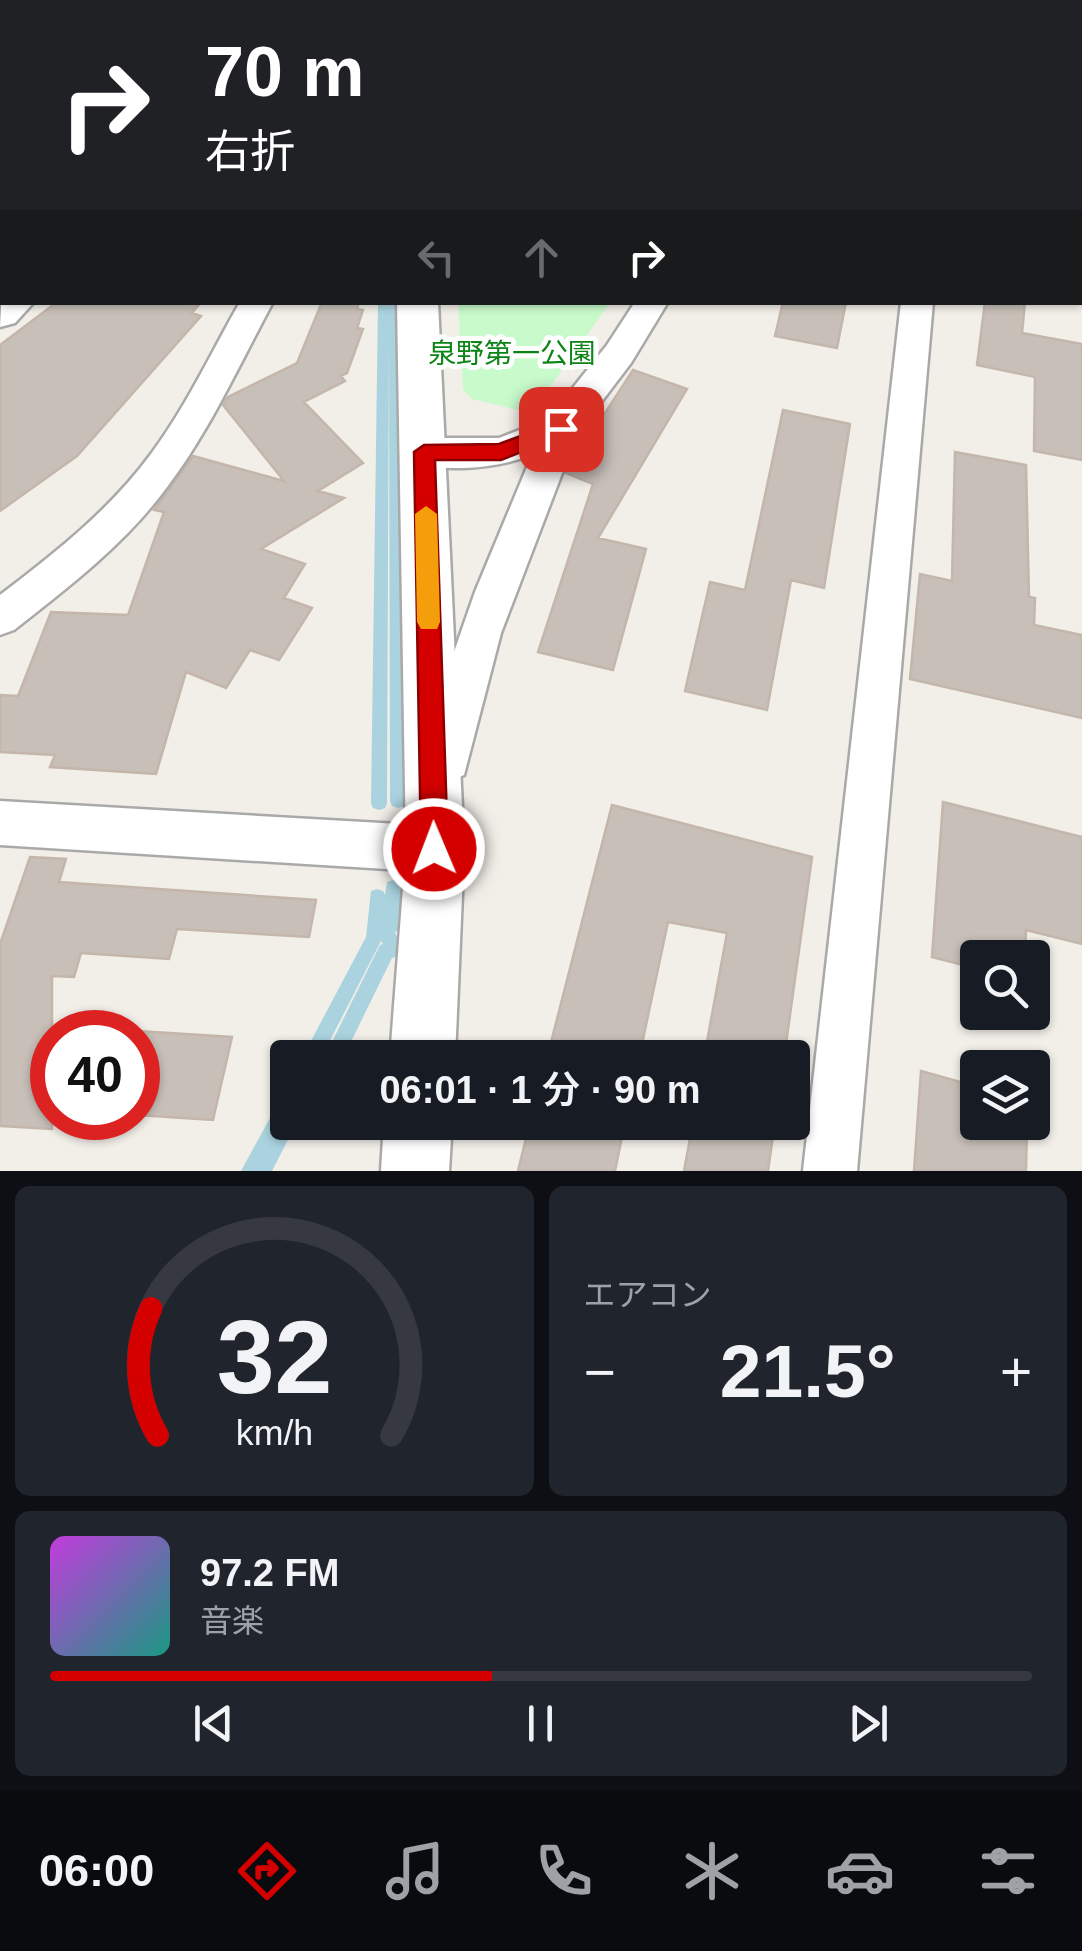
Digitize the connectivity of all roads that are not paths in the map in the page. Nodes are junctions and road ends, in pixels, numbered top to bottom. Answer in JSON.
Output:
{"nodes":[{"id":1,"x":255,"y":305,"type":"edge"},
{"id":2,"x":417,"y":305,"type":"edge"},
{"id":3,"x":650,"y":305,"type":"edge"},
{"id":4,"x":917,"y":305,"type":"edge"},
{"id":5,"x":561,"y":429,"type":"junction"},
{"id":6,"x":424,"y":452,"type":"junction"},
{"id":7,"x":0,"y":618,"type":"edge"},
{"id":8,"x":0,"y":823,"type":"edge"},
{"id":9,"x":434,"y":849,"type":"junction"},
{"id":10,"x":423,"y":1040,"type":"edge"},
{"id":11,"x":417,"y":1140,"type":"edge"},
{"id":12,"x":415,"y":1171,"type":"edge"},
{"id":13,"x":830,"y":1171,"type":"edge"}],
"edges":[{"from":1,"to":7,"type":"street"},
{"from":2,"to":6,"type":"street"},
{"from":3,"to":5,"type":"street"},
{"from":4,"to":13,"type":"street"},
{"from":5,"to":6,"type":"street"},
{"from":5,"to":9,"type":"street"},
{"from":6,"to":9,"type":"street"},
{"from":8,"to":9,"type":"street"},
{"from":9,"to":10,"type":"street"},
{"from":11,"to":12,"type":"street"}]}
